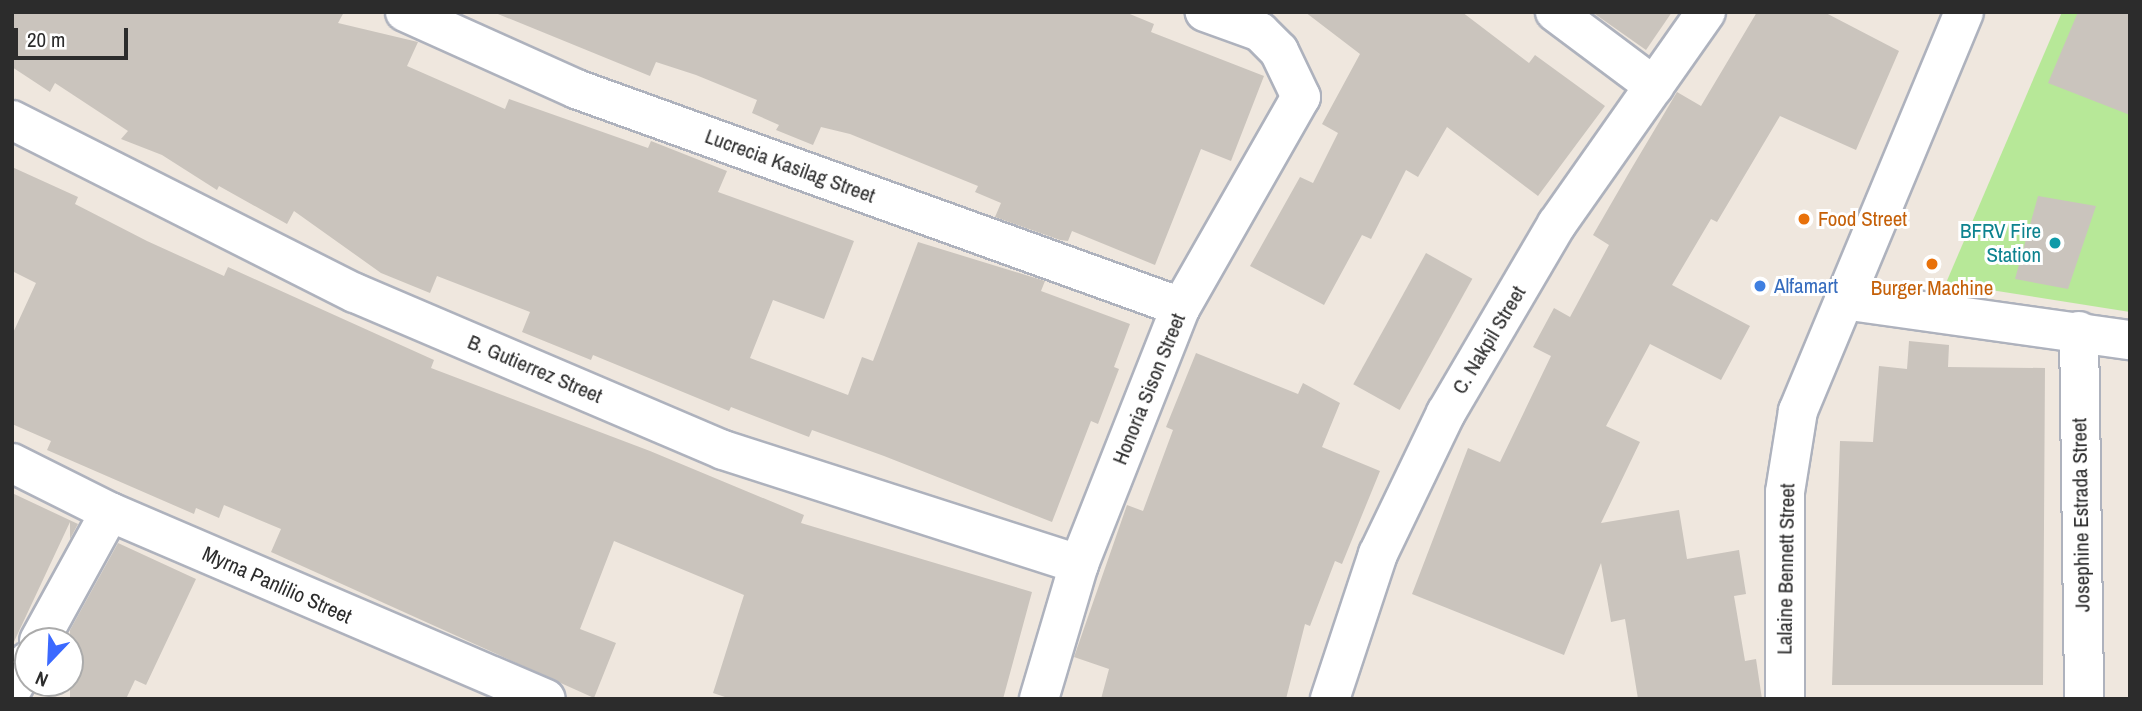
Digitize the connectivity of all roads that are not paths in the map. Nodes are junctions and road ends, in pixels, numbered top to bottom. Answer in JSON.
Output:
{"nodes":[{"id":1,"x":405,"y":12,"type":"edge"},
{"id":2,"x":1205,"y":12,"type":"edge"},
{"id":3,"x":1555,"y":12,"type":"edge"},
{"id":4,"x":1706,"y":12,"type":"edge"},
{"id":5,"x":1964,"y":12,"type":"edge"},
{"id":6,"x":1654,"y":86,"type":"junction"},
{"id":7,"x":12,"y":120,"type":"edge"},
{"id":8,"x":1844,"y":300,"type":"junction"},
{"id":9,"x":1181,"y":307,"type":"junction"},
{"id":10,"x":2079,"y":331,"type":"junction"},
{"id":11,"x":2130,"y":340,"type":"edge"},
{"id":12,"x":12,"y":463,"type":"edge"},
{"id":13,"x":110,"y":512,"type":"junction"},
{"id":14,"x":1079,"y":564,"type":"junction"},
{"id":15,"x":47,"y":627,"type":"edge"},
{"id":16,"x":546,"y":699,"type":"edge"},
{"id":17,"x":1039,"y":699,"type":"edge"},
{"id":18,"x":1330,"y":699,"type":"edge"},
{"id":19,"x":1785,"y":699,"type":"edge"},
{"id":20,"x":2084,"y":699,"type":"edge"}],
"edges":[{"from":1,"to":9,"type":"street","name":"Lucrecia Kasilag Street"},
{"from":2,"to":9,"type":"street","name":"Honoria Sison Street"},
{"from":3,"to":6,"type":"street"},
{"from":4,"to":6,"type":"street","name":"C. Nakpil Street"},
{"from":5,"to":8,"type":"street","name":"Lalaine Bennett Street"},
{"from":6,"to":18,"type":"street","name":"C. Nakpil Street"},
{"from":7,"to":14,"type":"street","name":"B. Gutierrez Street"},
{"from":8,"to":10,"type":"street"},
{"from":8,"to":19,"type":"street","name":"Lalaine Bennett Street"},
{"from":9,"to":14,"type":"street","name":"Honoria Sison Street"},
{"from":10,"to":11,"type":"street"},
{"from":10,"to":20,"type":"street","name":"Josephine Estrada Street"},
{"from":12,"to":13,"type":"street","name":"Myrna Panlilio Street"},
{"from":13,"to":15,"type":"street"},
{"from":13,"to":16,"type":"street","name":"Myrna Panlilio Street"},
{"from":14,"to":17,"type":"street","name":"Honoria Sison Street"}]}
